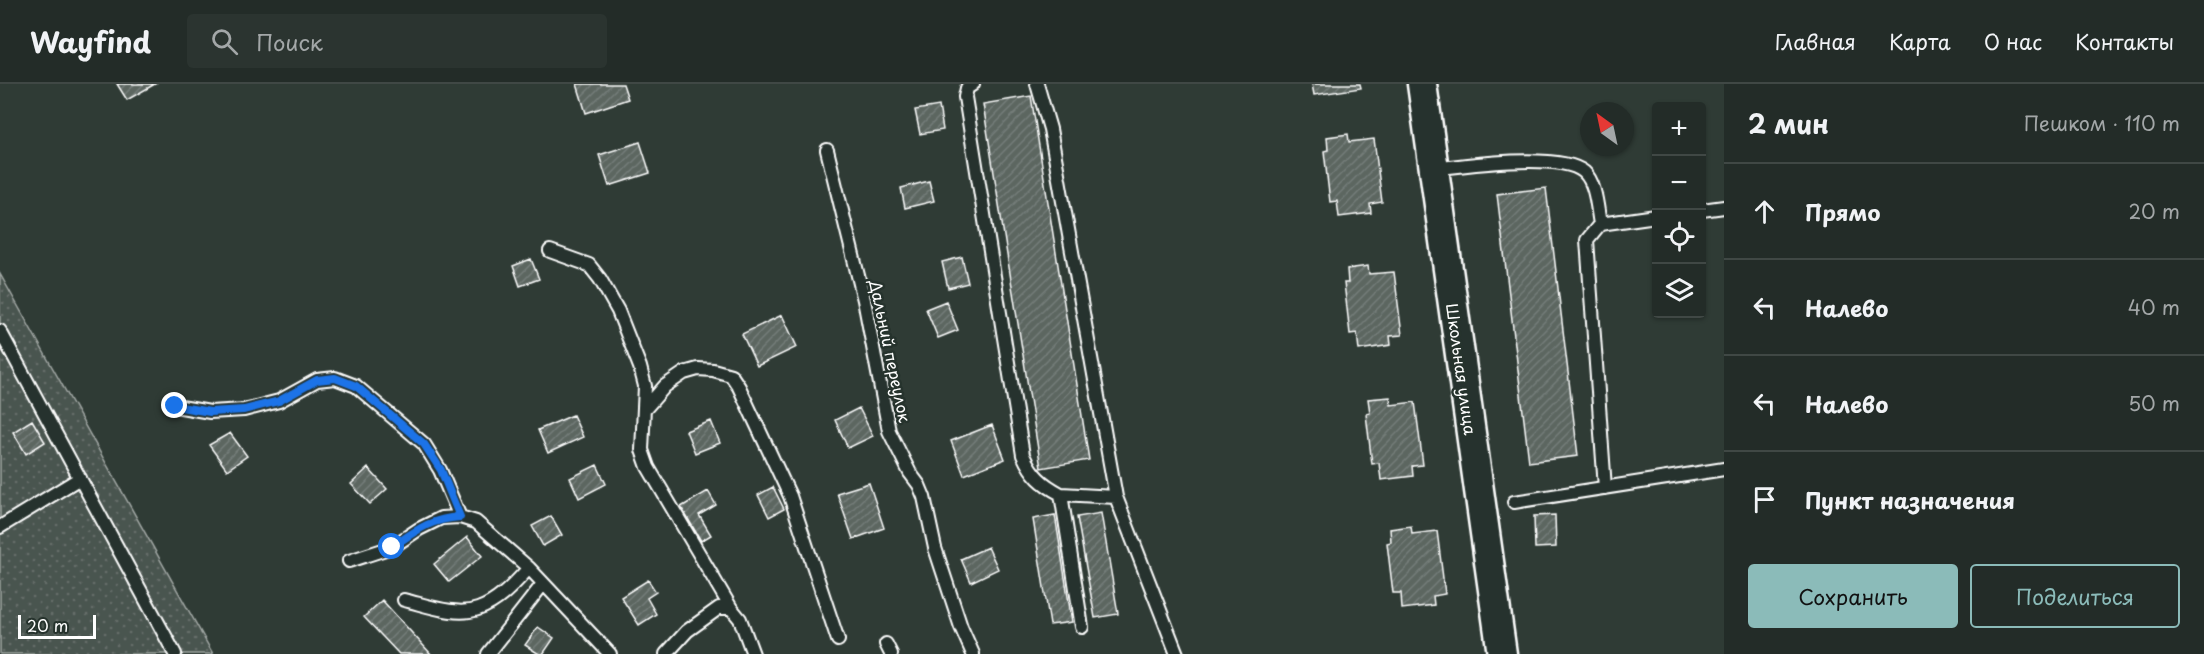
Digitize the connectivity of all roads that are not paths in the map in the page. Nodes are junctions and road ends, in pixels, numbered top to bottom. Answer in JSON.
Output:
{"nodes":[{"id":1,"x":973,"y":84,"type":"edge"},
{"id":2,"x":1037,"y":84,"type":"edge"},
{"id":3,"x":1422,"y":84,"type":"edge"},
{"id":4,"x":827,"y":150,"type":"dead end"},
{"id":5,"x":1434,"y":169,"type":"junction"},
{"id":6,"x":1724,"y":207,"type":"edge"},
{"id":7,"x":1706,"y":209,"type":"edge"},
{"id":8,"x":1652,"y":217,"type":"edge"},
{"id":9,"x":1600,"y":224,"type":"junction"},
{"id":10,"x":550,"y":251,"type":"dead end"},
{"id":11,"x":2,"y":338,"type":"edge"},
{"id":12,"x":175,"y":406,"type":"dead end"},
{"id":13,"x":644,"y":411,"type":"junction"},
{"id":14,"x":1724,"y":469,"type":"edge"},
{"id":15,"x":80,"y":478,"type":"junction"},
{"id":16,"x":1605,"y":488,"type":"junction"},
{"id":17,"x":1061,"y":494,"type":"junction"},
{"id":18,"x":1116,"y":496,"type":"junction"},
{"id":19,"x":1514,"y":502,"type":"dead end"},
{"id":20,"x":460,"y":517,"type":"junction"},
{"id":21,"x":0,"y":527,"type":"edge"},
{"id":22,"x":349,"y":561,"type":"dead end"},
{"id":23,"x":529,"y":568,"type":"junction"},
{"id":24,"x":543,"y":584,"type":"junction"},
{"id":25,"x":404,"y":600,"type":"dead end"},
{"id":26,"x":731,"y":608,"type":"junction"},
{"id":27,"x":1082,"y":627,"type":"dead end"},
{"id":28,"x":838,"y":640,"type":"dead end"},
{"id":29,"x":171,"y":653,"type":"edge"},
{"id":30,"x":488,"y":654,"type":"edge"},
{"id":31,"x":610,"y":654,"type":"edge"},
{"id":32,"x":666,"y":654,"type":"edge"},
{"id":33,"x":753,"y":654,"type":"edge"},
{"id":34,"x":973,"y":654,"type":"edge"},
{"id":35,"x":1178,"y":654,"type":"edge"},
{"id":36,"x":1502,"y":654,"type":"edge"}],
"edges":[{"from":1,"to":17,"type":"lane"},
{"from":2,"to":18,"type":"lane"},
{"from":3,"to":5,"type":"street","name":"Школьная улица"},
{"from":4,"to":34,"type":"lane","name":"Дальний переулок"},
{"from":5,"to":9,"type":"lane"},
{"from":5,"to":36,"type":"street","name":"Школьная улица"},
{"from":6,"to":7,"type":"lane"},
{"from":8,"to":9,"type":"lane"},
{"from":9,"to":16,"type":"lane"},
{"from":10,"to":13,"type":"lane"},
{"from":11,"to":15,"type":"lane"},
{"from":12,"to":20,"type":"lane"},
{"from":13,"to":26,"type":"lane"},
{"from":13,"to":28,"type":"lane"},
{"from":14,"to":16,"type":"lane"},
{"from":15,"to":21,"type":"lane"},
{"from":15,"to":29,"type":"lane"},
{"from":16,"to":19,"type":"lane"},
{"from":17,"to":18,"type":"lane"},
{"from":17,"to":27,"type":"lane"},
{"from":18,"to":35,"type":"lane"},
{"from":20,"to":22,"type":"lane"},
{"from":20,"to":23,"type":"lane"},
{"from":23,"to":24,"type":"lane"},
{"from":23,"to":25,"type":"lane"},
{"from":24,"to":30,"type":"lane"},
{"from":24,"to":31,"type":"lane"},
{"from":26,"to":32,"type":"lane"},
{"from":26,"to":33,"type":"lane"}]}
